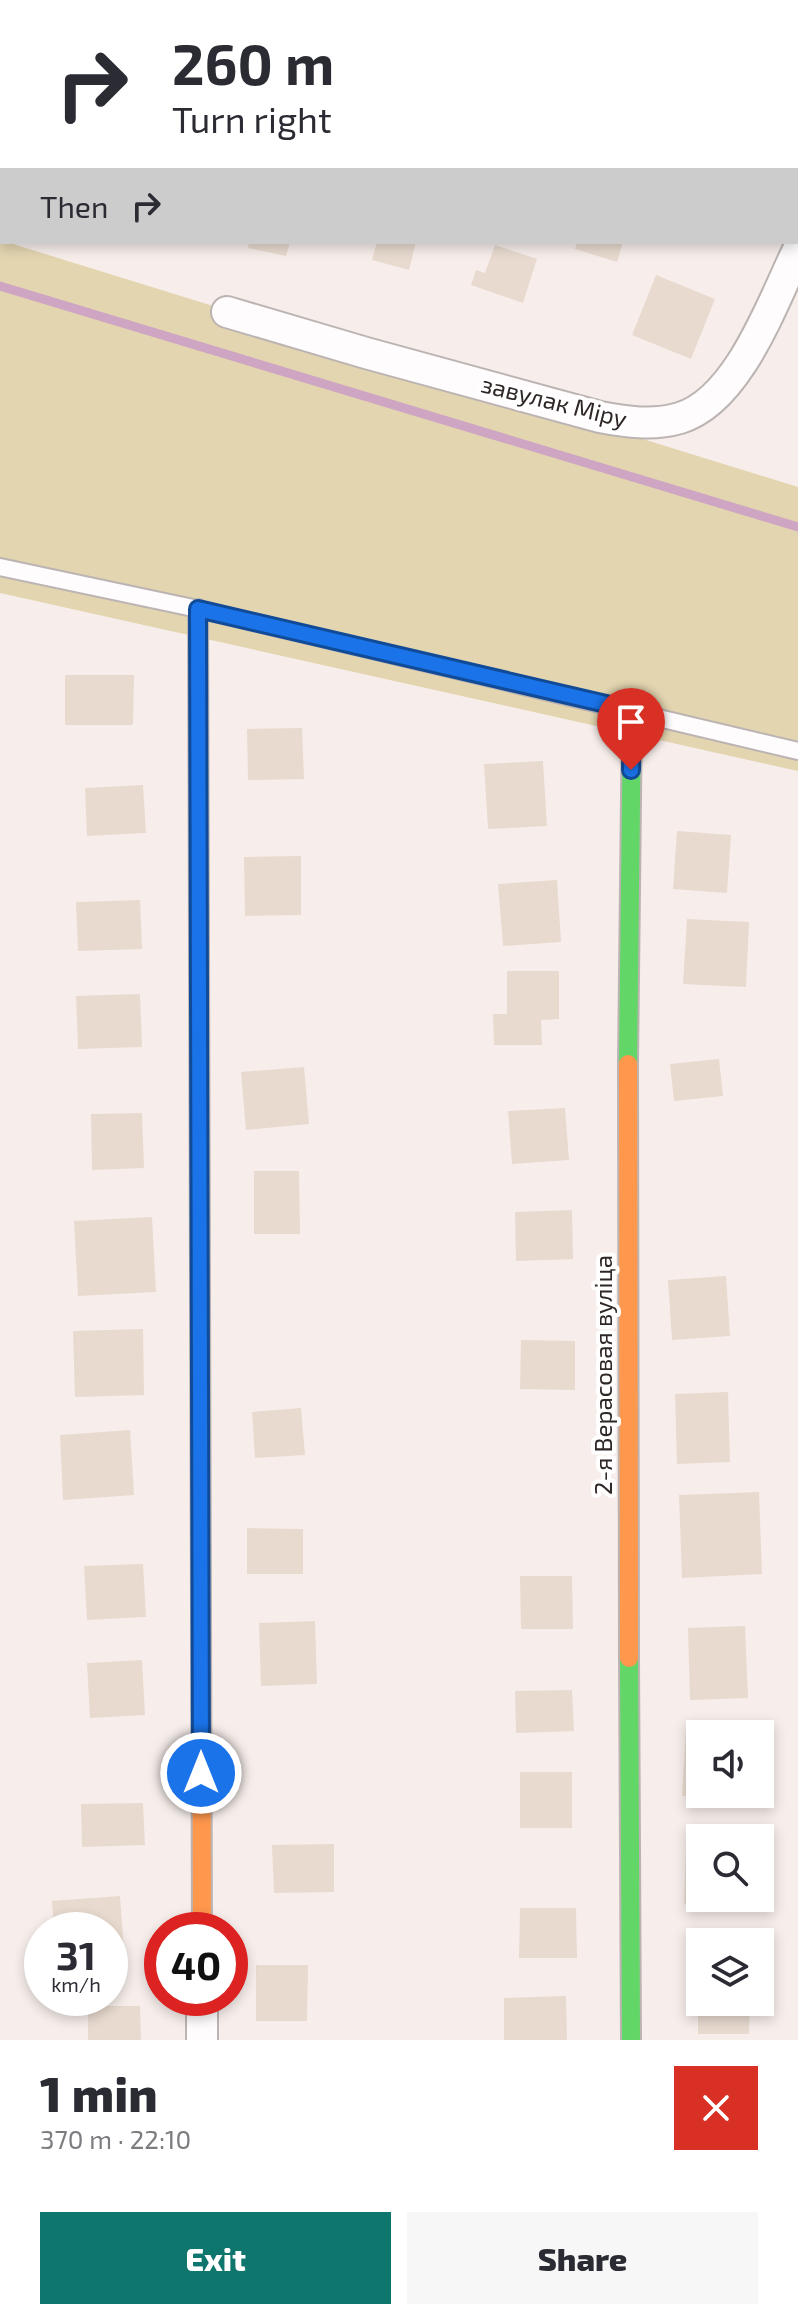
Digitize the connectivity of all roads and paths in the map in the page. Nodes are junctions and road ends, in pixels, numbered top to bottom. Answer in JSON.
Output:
{"nodes":[{"id":1,"x":798,"y":250,"type":"edge"},
{"id":2,"x":227,"y":312,"type":"dead end"},
{"id":3,"x":0,"y":567,"type":"edge"},
{"id":4,"x":198,"y":609,"type":"junction"},
{"id":5,"x":632,"y":710,"type":"junction"},
{"id":6,"x":798,"y":751,"type":"edge"},
{"id":7,"x":202,"y":1912,"type":"edge"},
{"id":8,"x":202,"y":2016,"type":"edge"},
{"id":9,"x":202,"y":2040,"type":"edge"},
{"id":10,"x":631,"y":2040,"type":"edge"}],
"edges":[{"from":1,"to":2,"type":"street","name":"завулак Міру"},
{"from":3,"to":4,"type":"lane"},
{"from":4,"to":5,"type":"lane"},
{"from":4,"to":7,"type":"street"},
{"from":5,"to":6,"type":"lane"},
{"from":5,"to":10,"type":"street","name":"2-я Верасовая вуліца"},
{"from":8,"to":9,"type":"street"}]}
